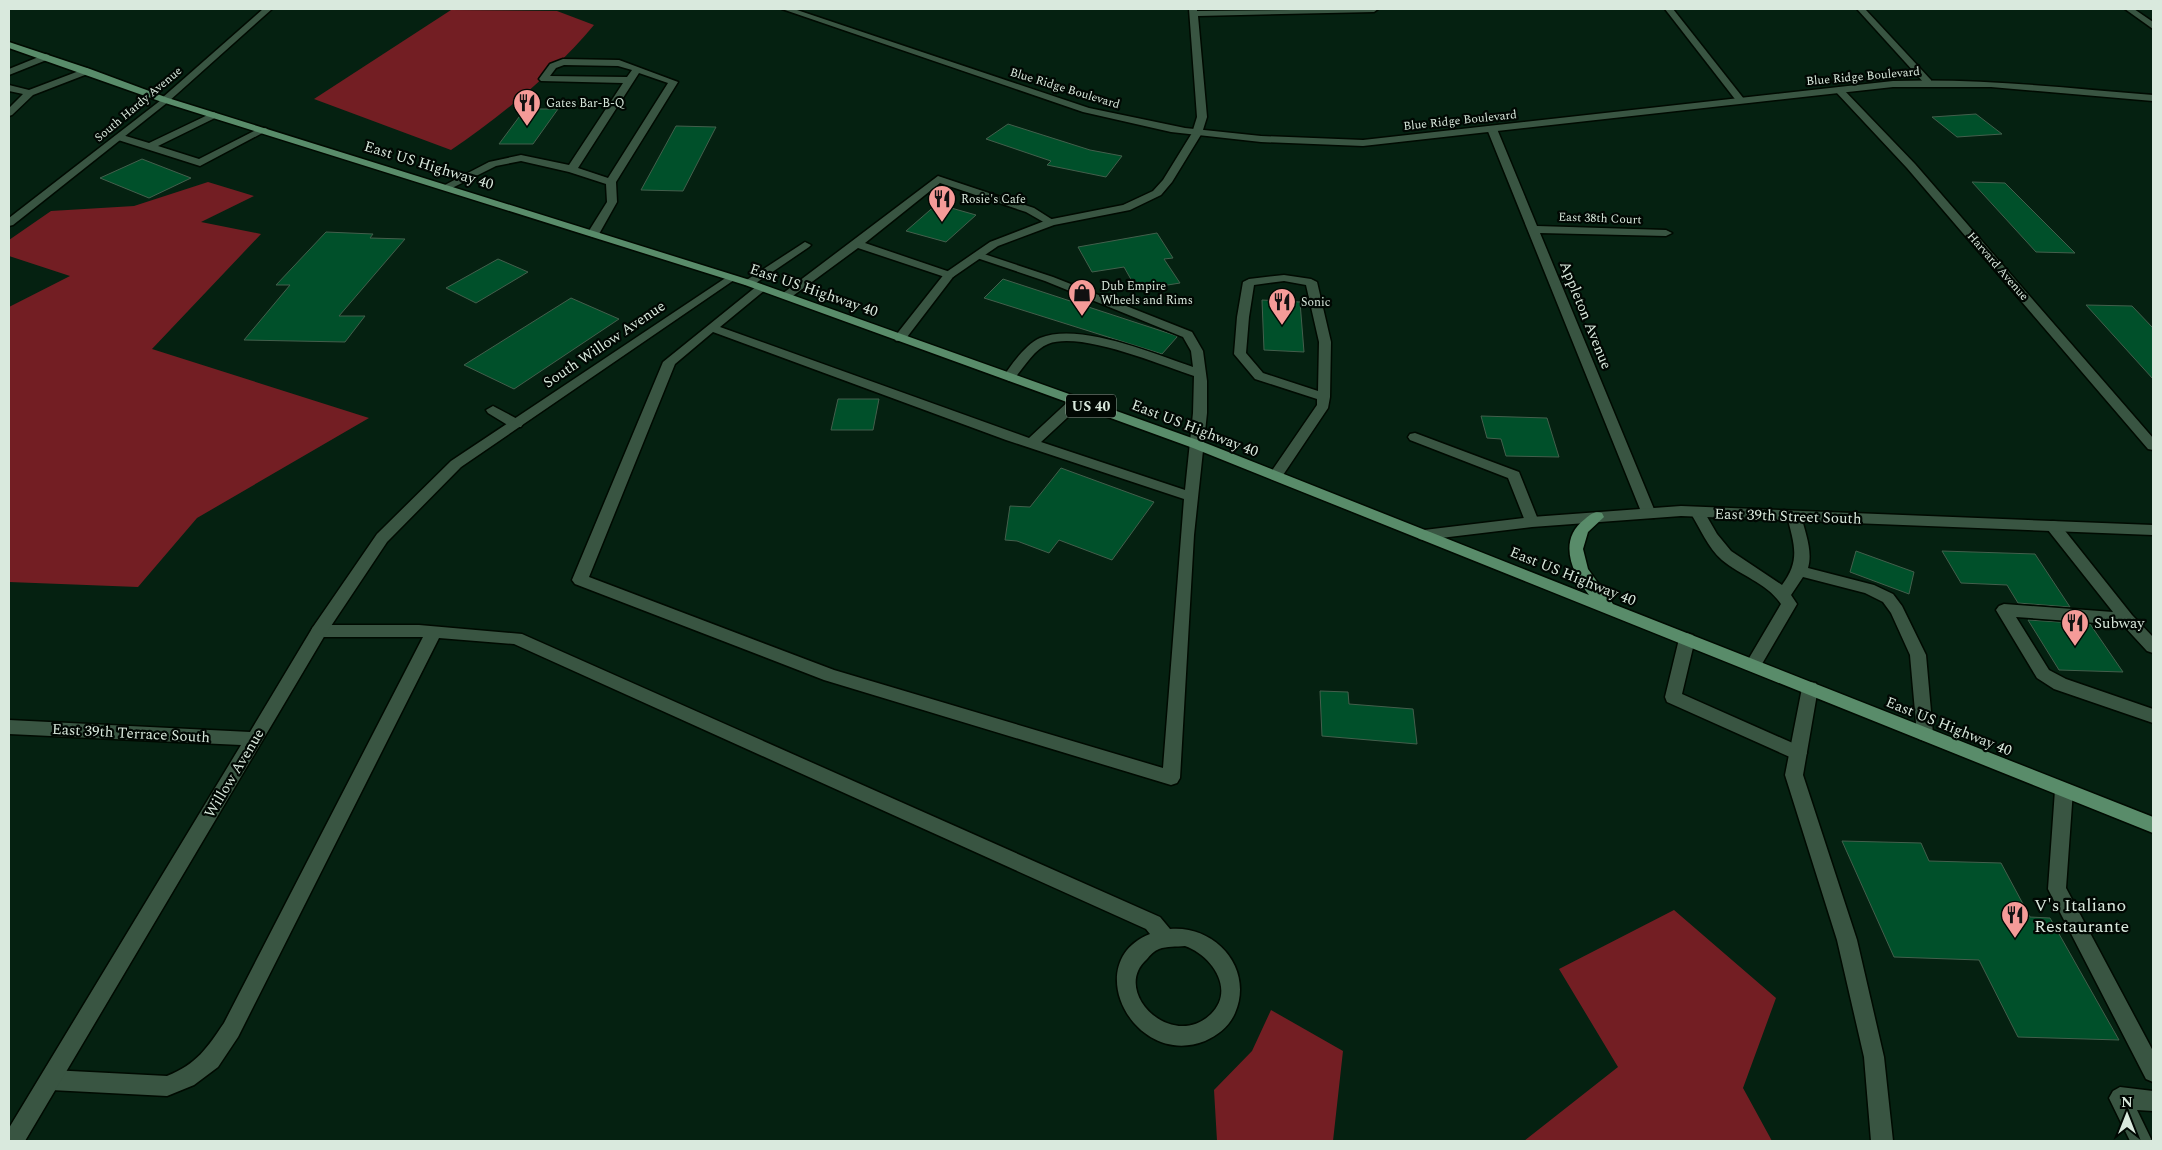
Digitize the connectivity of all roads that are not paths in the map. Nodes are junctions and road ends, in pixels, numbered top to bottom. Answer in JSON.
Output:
{"nodes":[{"id":1,"x":268,"y":9,"type":"edge"},
{"id":2,"x":786,"y":9,"type":"edge"},
{"id":3,"x":1374,"y":9,"type":"edge"},
{"id":4,"x":1669,"y":9,"type":"edge"},
{"id":5,"x":1860,"y":9,"type":"edge"},
{"id":6,"x":2129,"y":9,"type":"edge"},
{"id":7,"x":1193,"y":11,"type":"edge"},
{"id":8,"x":2153,"y":26,"type":"edge"},
{"id":9,"x":9,"y":45,"type":"edge"},
{"id":10,"x":46,"y":57,"type":"junction"},
{"id":11,"x":637,"y":69,"type":"junction"},
{"id":12,"x":87,"y":71,"type":"junction"},
{"id":13,"x":9,"y":72,"type":"edge"},
{"id":14,"x":630,"y":80,"type":"junction"},
{"id":15,"x":1928,"y":82,"type":"junction"},
{"id":16,"x":9,"y":88,"type":"edge"},
{"id":17,"x":1839,"y":90,"type":"junction"},
{"id":18,"x":30,"y":94,"type":"junction"},
{"id":19,"x":2153,"y":98,"type":"edge"},
{"id":20,"x":165,"y":100,"type":"junction"},
{"id":21,"x":1742,"y":101,"type":"junction"},
{"id":22,"x":9,"y":114,"type":"edge"},
{"id":23,"x":214,"y":115,"type":"junction"},
{"id":24,"x":263,"y":130,"type":"junction"},
{"id":25,"x":1492,"y":130,"type":"junction"},
{"id":26,"x":1197,"y":133,"type":"junction"},
{"id":27,"x":119,"y":137,"type":"junction"},
{"id":28,"x":149,"y":146,"type":"junction"},
{"id":29,"x":572,"y":169,"type":"junction"},
{"id":30,"x":611,"y":182,"type":"junction"},
{"id":31,"x":446,"y":187,"type":"junction"},
{"id":32,"x":20,"y":214,"type":"junction"},
{"id":33,"x":9,"y":216,"type":"edge"},
{"id":34,"x":1051,"y":222,"type":"junction"},
{"id":35,"x":9,"y":223,"type":"edge"},
{"id":36,"x":1533,"y":229,"type":"junction"},
{"id":37,"x":1666,"y":233,"type":"dead end"},
{"id":38,"x":593,"y":234,"type":"junction"},
{"id":39,"x":857,"y":244,"type":"junction"},
{"id":40,"x":805,"y":245,"type":"dead end"},
{"id":41,"x":978,"y":255,"type":"junction"},
{"id":42,"x":950,"y":275,"type":"junction"},
{"id":43,"x":730,"y":278,"type":"junction"},
{"id":44,"x":755,"y":286,"type":"junction"},
{"id":45,"x":786,"y":296,"type":"junction"},
{"id":46,"x":713,"y":328,"type":"junction"},
{"id":47,"x":900,"y":338,"type":"junction"},
{"id":48,"x":1200,"y":374,"type":"junction"},
{"id":49,"x":1009,"y":377,"type":"junction"},
{"id":50,"x":1324,"y":397,"type":"junction"},
{"id":51,"x":1076,"y":401,"type":"junction"},
{"id":52,"x":493,"y":410,"type":"dead end"},
{"id":53,"x":516,"y":424,"type":"junction"},
{"id":54,"x":495,"y":437,"type":"joint"},
{"id":55,"x":1415,"y":437,"type":"dead end"},
{"id":56,"x":1032,"y":444,"type":"junction"},
{"id":57,"x":1198,"y":445,"type":"junction"},
{"id":58,"x":2153,"y":446,"type":"edge"},
{"id":59,"x":1276,"y":476,"type":"junction"},
{"id":60,"x":1192,"y":496,"type":"junction"},
{"id":61,"x":1697,"y":512,"type":"junction"},
{"id":62,"x":1649,"y":514,"type":"junction"},
{"id":63,"x":1794,"y":516,"type":"junction"},
{"id":64,"x":1597,"y":517,"type":"junction"},
{"id":65,"x":1532,"y":522,"type":"junction"},
{"id":66,"x":2053,"y":526,"type":"junction"},
{"id":67,"x":2153,"y":530,"type":"edge"},
{"id":68,"x":1424,"y":535,"type":"junction"},
{"id":69,"x":1800,"y":572,"type":"junction"},
{"id":70,"x":1784,"y":594,"type":"junction"},
{"id":71,"x":1610,"y":608,"type":"junction"},
{"id":72,"x":2128,"y":619,"type":"junction"},
{"id":73,"x":319,"y":631,"type":"junction"},
{"id":74,"x":434,"y":632,"type":"junction"},
{"id":75,"x":1687,"y":639,"type":"junction"},
{"id":76,"x":2153,"y":648,"type":"edge"},
{"id":77,"x":1753,"y":665,"type":"junction"},
{"id":78,"x":1810,"y":688,"type":"junction"},
{"id":79,"x":2153,"y":716,"type":"edge"},
{"id":80,"x":9,"y":726,"type":"edge"},
{"id":81,"x":1925,"y":734,"type":"junction"},
{"id":82,"x":254,"y":739,"type":"junction"},
{"id":83,"x":1798,"y":754,"type":"junction"},
{"id":84,"x":2064,"y":790,"type":"junction"},
{"id":85,"x":2153,"y":825,"type":"edge"},
{"id":86,"x":1165,"y":938,"type":"junction"},
{"id":87,"x":2153,"y":1072,"type":"edge"},
{"id":88,"x":50,"y":1080,"type":"junction"},
{"id":89,"x":2153,"y":1101,"type":"edge"},
{"id":90,"x":14,"y":1141,"type":"edge"},
{"id":91,"x":1882,"y":1141,"type":"edge"},
{"id":92,"x":2141,"y":1141,"type":"edge"}],
"edges":[{"from":1,"to":20,"type":"street","name":"South Hardy Avenue"},
{"from":2,"to":26,"type":"street","name":"Blue Ridge Boulevard"},
{"from":3,"to":7,"type":"street"},
{"from":4,"to":21,"type":"street"},
{"from":5,"to":15,"type":"street"},
{"from":6,"to":8,"type":"street"},
{"from":7,"to":26,"type":"street"},
{"from":9,"to":10,"type":"main road","name":"East US Highway 40","number":"US 40"},
{"from":10,"to":12,"type":"main road","name":"East US Highway 40","number":"US 40"},
{"from":10,"to":13,"type":"street"},
{"from":11,"to":14,"type":"street"},
{"from":11,"to":14,"type":"street"},
{"from":11,"to":30,"type":"street"},
{"from":12,"to":18,"type":"street"},
{"from":12,"to":20,"type":"main road","name":"East US Highway 40","number":"US 40"},
{"from":14,"to":29,"type":"street"},
{"from":15,"to":17,"type":"street","name":"Blue Ridge Boulevard"},
{"from":15,"to":19,"type":"street","name":"Blue Ridge Boulevard"},
{"from":16,"to":18,"type":"street"},
{"from":17,"to":21,"type":"street","name":"Blue Ridge Boulevard"},
{"from":17,"to":58,"type":"street","name":"Harvard Avenue"},
{"from":18,"to":22,"type":"street"},
{"from":20,"to":23,"type":"main road","name":"East US Highway 40","number":"US 40"},
{"from":20,"to":27,"type":"street","name":"South Hardy Avenue"},
{"from":21,"to":25,"type":"street","name":"Blue Ridge Boulevard"},
{"from":23,"to":24,"type":"main road","name":"East US Highway 40","number":"US 40"},
{"from":23,"to":28,"type":"street"},
{"from":24,"to":28,"type":"street"},
{"from":24,"to":31,"type":"main road","name":"East US Highway 40","number":"US 40"},
{"from":25,"to":26,"type":"street","name":"Blue Ridge Boulevard"},
{"from":25,"to":36,"type":"street","name":"Appleton Avenue"},
{"from":26,"to":34,"type":"street"},
{"from":27,"to":28,"type":"street"},
{"from":27,"to":32,"type":"street","name":"South Hardy Avenue"},
{"from":29,"to":30,"type":"street"},
{"from":29,"to":31,"type":"street"},
{"from":30,"to":38,"type":"street"},
{"from":31,"to":38,"type":"main road","name":"East US Highway 40","number":"US 40"},
{"from":32,"to":33,"type":"street"},
{"from":32,"to":35,"type":"street","name":"South Hardy Avenue"},
{"from":34,"to":39,"type":"street"},
{"from":34,"to":41,"type":"street"},
{"from":36,"to":37,"type":"street","name":"East 38th Court"},
{"from":36,"to":62,"type":"street","name":"Appleton Avenue"},
{"from":38,"to":43,"type":"main road","name":"East US Highway 40","number":"US 40"},
{"from":39,"to":42,"type":"street"},
{"from":39,"to":45,"type":"street"},
{"from":40,"to":44,"type":"street"},
{"from":41,"to":42,"type":"street"},
{"from":41,"to":48,"type":"street"},
{"from":42,"to":47,"type":"street"},
{"from":43,"to":44,"type":"main road","name":"East US Highway 40","number":"US 40"},
{"from":43,"to":53,"type":"street","name":"South Willow Avenue"},
{"from":44,"to":45,"type":"main road","name":"East US Highway 40","number":"US 40"},
{"from":44,"to":46,"type":"street"},
{"from":45,"to":47,"type":"main road","name":"East US Highway 40","number":"US 40"},
{"from":46,"to":56,"type":"street"},
{"from":46,"to":60,"type":"street"},
{"from":47,"to":49,"type":"main road","name":"East US Highway 40","number":"US 40"},
{"from":48,"to":49,"type":"street"},
{"from":48,"to":57,"type":"street"},
{"from":49,"to":51,"type":"main road","name":"East US Highway 40","number":"US 40"},
{"from":50,"to":50,"type":"street"},
{"from":50,"to":59,"type":"street"},
{"from":51,"to":56,"type":"street"},
{"from":51,"to":57,"type":"main road","name":"East US Highway 40","number":"US 40"},
{"from":52,"to":53,"type":"street"},
{"from":53,"to":54,"type":"street","name":"South Willow Avenue"},
{"from":54,"to":73,"type":"street","name":"Willow Avenue"},
{"from":55,"to":65,"type":"street"},
{"from":56,"to":60,"type":"street"},
{"from":57,"to":59,"type":"main road","name":"East US Highway 40","number":"US 40"},
{"from":57,"to":60,"type":"street"},
{"from":59,"to":68,"type":"main road","name":"East US Highway 40","number":"US 40"},
{"from":61,"to":62,"type":"street","name":"East 39th Street South"},
{"from":61,"to":63,"type":"street","name":"East 39th Street South"},
{"from":61,"to":70,"type":"street"},
{"from":62,"to":64,"type":"street","name":"East 39th Street South"},
{"from":63,"to":66,"type":"street","name":"East 39th Street South"},
{"from":63,"to":69,"type":"street"},
{"from":64,"to":65,"type":"street","name":"East 39th Street South"},
{"from":64,"to":71,"type":"main road"},
{"from":65,"to":68,"type":"street","name":"East 39th Street South"},
{"from":66,"to":67,"type":"street","name":"East 39th Street South"},
{"from":66,"to":72,"type":"street"},
{"from":68,"to":71,"type":"main road","name":"East US Highway 40","number":"US 40"},
{"from":69,"to":70,"type":"street"},
{"from":69,"to":81,"type":"street"},
{"from":70,"to":77,"type":"street"},
{"from":71,"to":75,"type":"main road","name":"East US Highway 40","number":"US 40"},
{"from":72,"to":76,"type":"street"},
{"from":72,"to":79,"type":"street"},
{"from":73,"to":74,"type":"street"},
{"from":73,"to":82,"type":"street","name":"Willow Avenue"},
{"from":74,"to":86,"type":"street"},
{"from":74,"to":88,"type":"street"},
{"from":75,"to":77,"type":"main road","name":"East US Highway 40","number":"US 40"},
{"from":75,"to":83,"type":"street"},
{"from":77,"to":78,"type":"main road","name":"East US Highway 40","number":"US 40"},
{"from":78,"to":81,"type":"main road","name":"East US Highway 40","number":"US 40"},
{"from":78,"to":83,"type":"street"},
{"from":80,"to":82,"type":"street","name":"East 39th Terrace South"},
{"from":81,"to":84,"type":"main road","name":"East US Highway 40","number":"US 40"},
{"from":82,"to":88,"type":"street","name":"Willow Avenue"},
{"from":83,"to":91,"type":"street"},
{"from":84,"to":85,"type":"main road","name":"East US Highway 40","number":"US 40"},
{"from":84,"to":87,"type":"street"},
{"from":86,"to":86,"type":"street"},
{"from":88,"to":90,"type":"street","name":"Willow Avenue"},
{"from":89,"to":92,"type":"street"}]}
